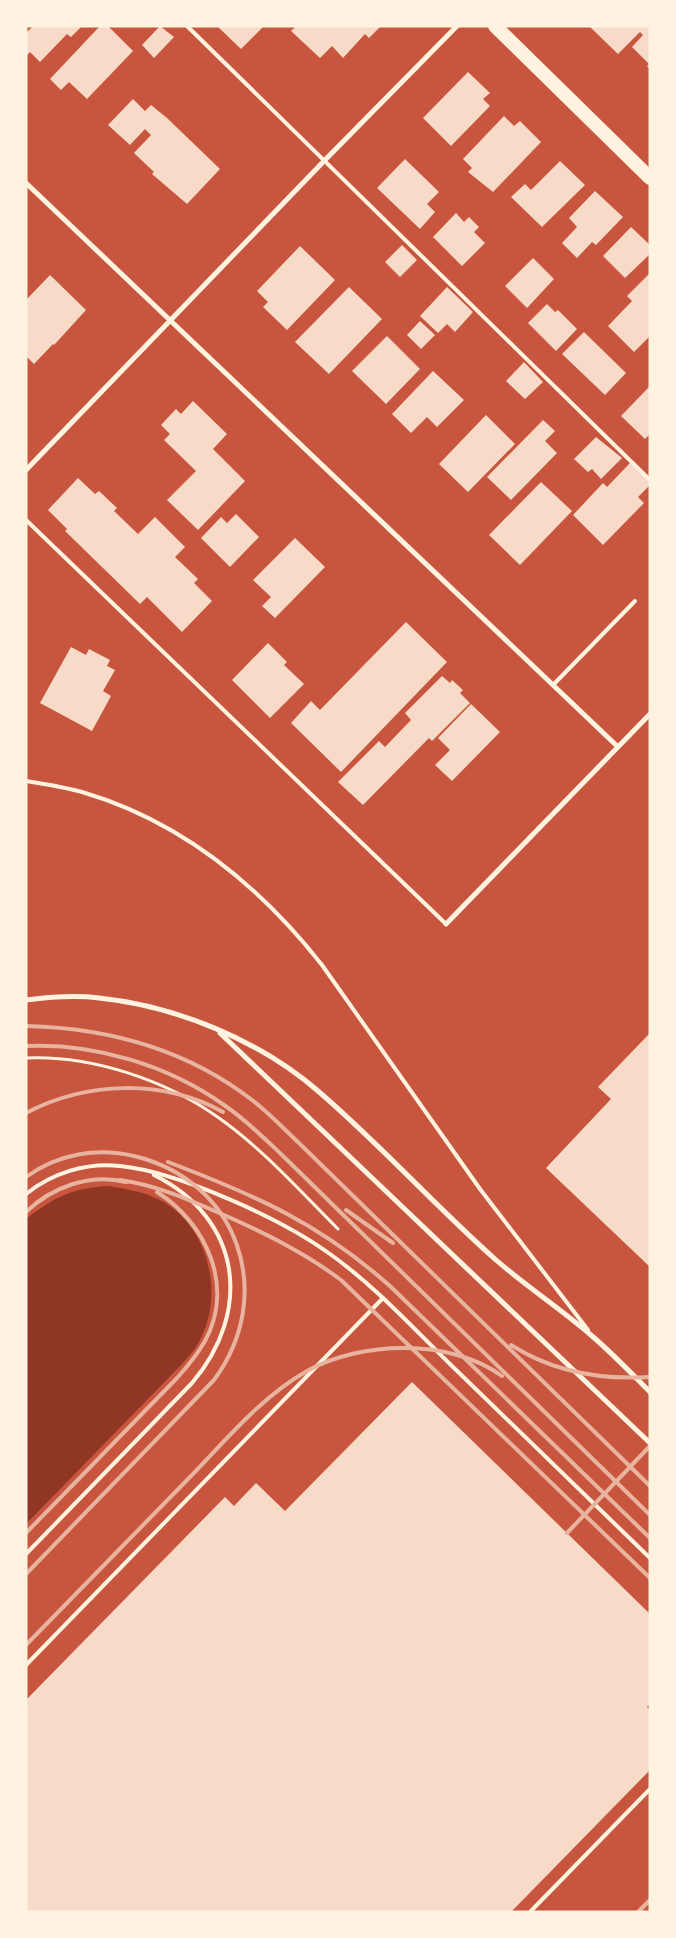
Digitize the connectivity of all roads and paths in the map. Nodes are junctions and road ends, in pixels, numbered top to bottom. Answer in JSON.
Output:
{"nodes":[{"id":1,"x":188,"y":26,"type":"edge"},
{"id":2,"x":457,"y":26,"type":"edge"},
{"id":3,"x":495,"y":26,"type":"edge"},
{"id":4,"x":324,"y":160,"type":"junction"},
{"id":5,"x":650,"y":178,"type":"edge"},
{"id":6,"x":26,"y":183,"type":"edge"},
{"id":7,"x":171,"y":321,"type":"junction"},
{"id":8,"x":26,"y":470,"type":"edge"},
{"id":9,"x":650,"y":480,"type":"edge"},
{"id":10,"x":26,"y":520,"type":"edge"},
{"id":11,"x":635,"y":601,"type":"dead end"},
{"id":12,"x":553,"y":684,"type":"junction"},
{"id":13,"x":650,"y":714,"type":"edge"},
{"id":14,"x":617,"y":746,"type":"junction"},
{"id":15,"x":26,"y":781,"type":"edge"},
{"id":16,"x":446,"y":924,"type":"joint"},
{"id":17,"x":26,"y":1000,"type":"edge"},
{"id":18,"x":216,"y":1030,"type":"junction"},
{"id":19,"x":26,"y":1058,"type":"edge"},
{"id":20,"x":146,"y":1171,"type":"junction"},
{"id":21,"x":26,"y":1194,"type":"edge"},
{"id":22,"x":338,"y":1229,"type":"dead end"},
{"id":23,"x":383,"y":1298,"type":"junction"},
{"id":24,"x":592,"y":1336,"type":"junction"},
{"id":25,"x":650,"y":1392,"type":"edge"},
{"id":26,"x":650,"y":1442,"type":"edge"},
{"id":27,"x":26,"y":1554,"type":"edge"},
{"id":28,"x":650,"y":1558,"type":"edge"},
{"id":29,"x":26,"y":1665,"type":"edge"},
{"id":30,"x":650,"y":1789,"type":"edge"},
{"id":31,"x":530,"y":1912,"type":"edge"}],
"edges":[{"from":1,"to":4,"type":"lane"},
{"from":2,"to":4,"type":"street"},
{"from":3,"to":5,"type":"highway"},
{"from":4,"to":7,"type":"street"},
{"from":4,"to":9,"type":"lane"},
{"from":6,"to":7,"type":"street"},
{"from":7,"to":8,"type":"street"},
{"from":7,"to":12,"type":"street"},
{"from":10,"to":16,"type":"lane"},
{"from":11,"to":12,"type":"lane"},
{"from":12,"to":14,"type":"street"},
{"from":13,"to":14,"type":"street"},
{"from":14,"to":16,"type":"street"},
{"from":15,"to":24,"type":"lane"},
{"from":17,"to":18,"type":"street"},
{"from":18,"to":24,"type":"street"},
{"from":18,"to":26,"type":"street"},
{"from":19,"to":22,"type":"path"},
{"from":20,"to":21,"type":"lane"},
{"from":20,"to":23,"type":"lane"},
{"from":20,"to":27,"type":"lane"},
{"from":23,"to":28,"type":"lane"},
{"from":23,"to":29,"type":"lane"},
{"from":24,"to":25,"type":"street"},
{"from":30,"to":31,"type":"lane"}]}
